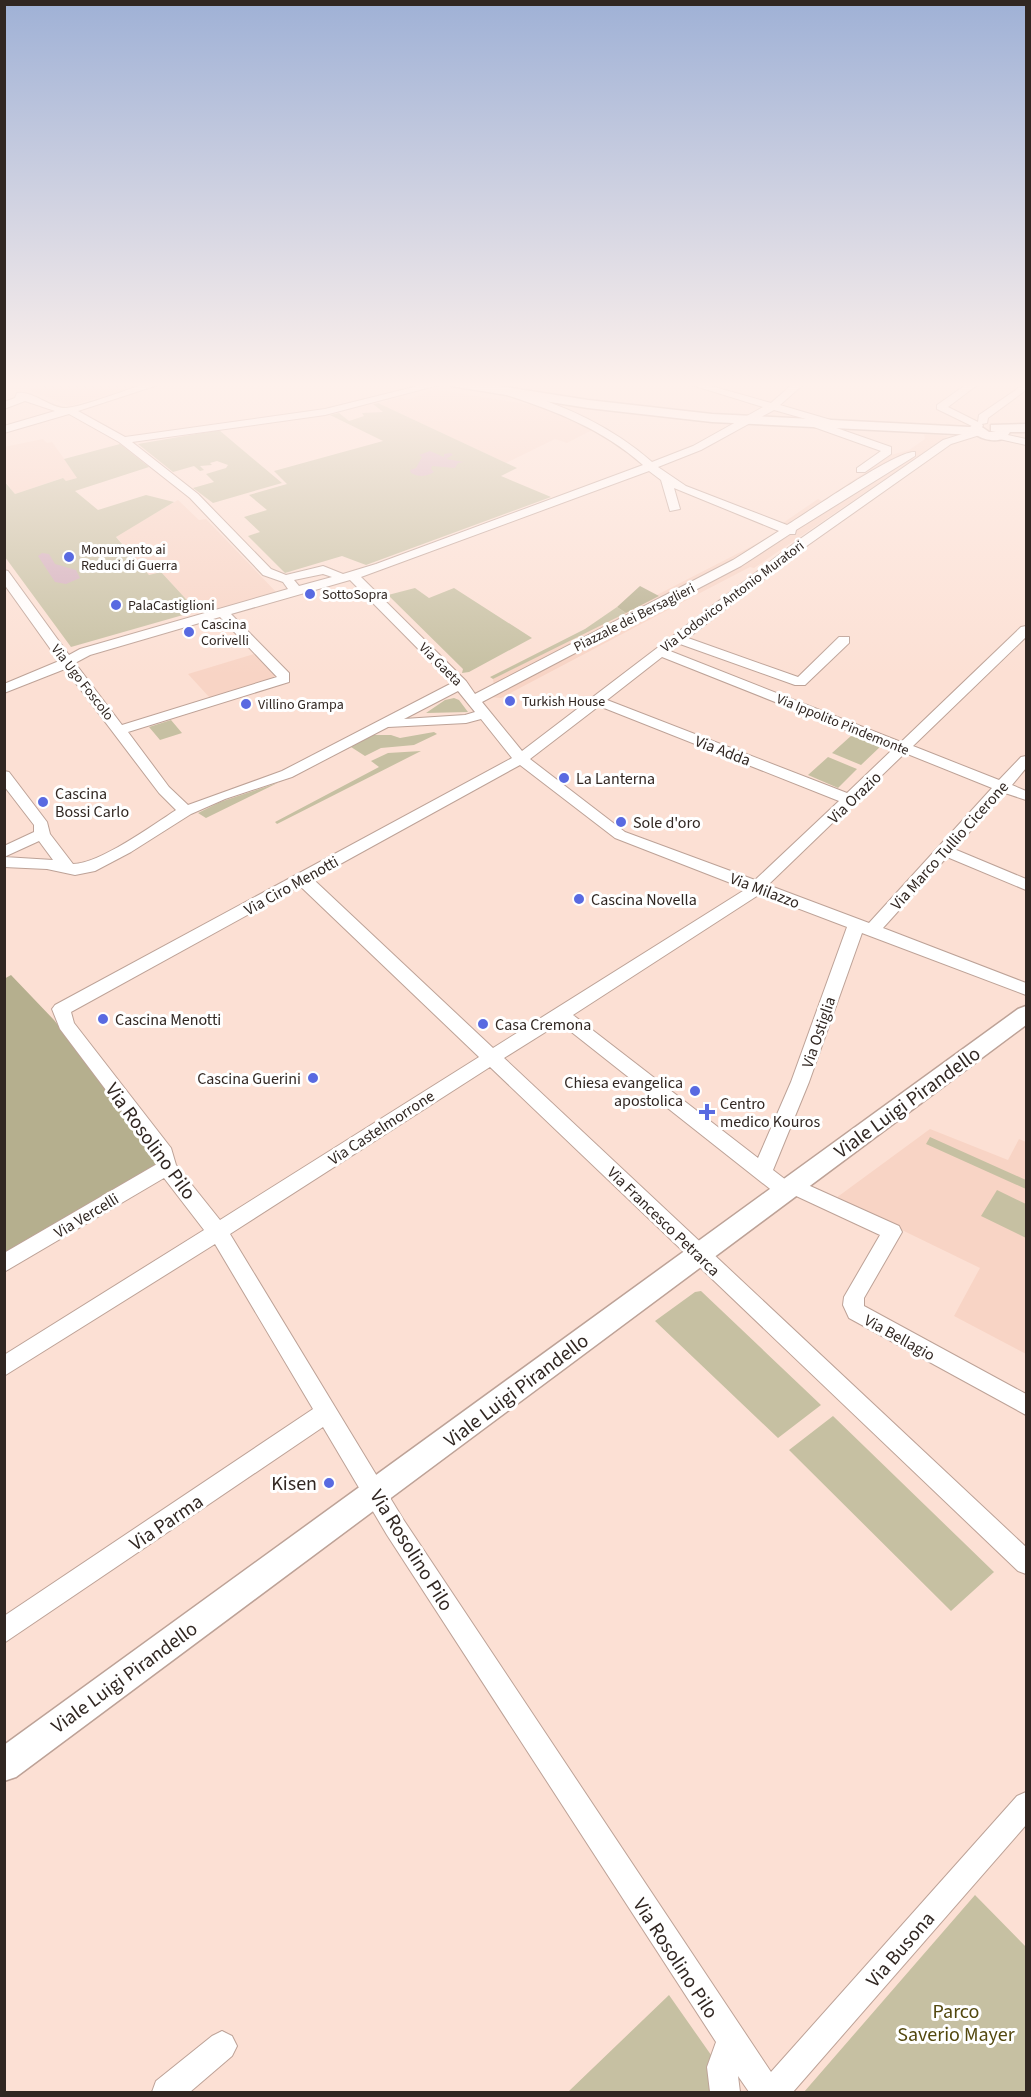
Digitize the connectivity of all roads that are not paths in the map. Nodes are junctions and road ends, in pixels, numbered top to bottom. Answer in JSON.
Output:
{"nodes":[{"id":1,"x":173,"y":480,"type":"edge"},
{"id":2,"x":613,"y":480,"type":"edge"},
{"id":3,"x":666,"y":480,"type":"joint"},
{"id":4,"x":849,"y":480,"type":"edge"},
{"id":5,"x":866,"y":480,"type":"edge"},
{"id":6,"x":892,"y":480,"type":"edge"},
{"id":7,"x":674,"y":509,"type":"dead end"},
{"id":8,"x":786,"y":529,"type":"junction"},
{"id":9,"x":4,"y":574,"type":"edge"},
{"id":10,"x":347,"y":577,"type":"junction"},
{"id":11,"x":287,"y":579,"type":"junction"},
{"id":12,"x":297,"y":592,"type":"junction"},
{"id":13,"x":223,"y":613,"type":"junction"},
{"id":14,"x":1026,"y":630,"type":"edge"},
{"id":15,"x":676,"y":638,"type":"junction"},
{"id":16,"x":844,"y":640,"type":"dead end"},
{"id":17,"x":659,"y":651,"type":"junction"},
{"id":18,"x":66,"y":661,"type":"junction"},
{"id":19,"x":461,"y":684,"type":"junction"},
{"id":20,"x":4,"y":689,"type":"edge"},
{"id":21,"x":474,"y":700,"type":"junction"},
{"id":22,"x":595,"y":700,"type":"junction"},
{"id":23,"x":420,"y":706,"type":"junction"},
{"id":24,"x":485,"y":713,"type":"junction"},
{"id":25,"x":422,"y":722,"type":"junction"},
{"id":26,"x":380,"y":727,"type":"junction"},
{"id":27,"x":121,"y":730,"type":"junction"},
{"id":28,"x":904,"y":748,"type":"junction"},
{"id":29,"x":522,"y":759,"type":"junction"},
{"id":30,"x":1026,"y":760,"type":"edge"},
{"id":31,"x":5,"y":777,"type":"edge"},
{"id":32,"x":1002,"y":787,"type":"junction"},
{"id":33,"x":1026,"y":796,"type":"edge"},
{"id":34,"x":851,"y":800,"type":"junction"},
{"id":35,"x":186,"y":811,"type":"junction"},
{"id":36,"x":42,"y":830,"type":"junction"},
{"id":37,"x":944,"y":850,"type":"junction"},
{"id":38,"x":4,"y":852,"type":"edge"},
{"id":39,"x":4,"y":862,"type":"edge"},
{"id":40,"x":68,"y":869,"type":"junction"},
{"id":41,"x":303,"y":879,"type":"junction"},
{"id":42,"x":1026,"y":885,"type":"edge"},
{"id":43,"x":759,"y":887,"type":"junction"},
{"id":44,"x":864,"y":927,"type":"junction"},
{"id":45,"x":1026,"y":988,"type":"edge"},
{"id":46,"x":60,"y":1009,"type":"joint"},
{"id":47,"x":560,"y":1014,"type":"junction"},
{"id":48,"x":1026,"y":1014,"type":"edge"},
{"id":49,"x":492,"y":1056,"type":"junction"},
{"id":50,"x":167,"y":1167,"type":"junction"},
{"id":51,"x":762,"y":1172,"type":"junction"},
{"id":52,"x":789,"y":1188,"type":"junction"},
{"id":53,"x":217,"y":1231,"type":"junction"},
{"id":54,"x":699,"y":1255,"type":"junction"},
{"id":55,"x":4,"y":1264,"type":"edge"},
{"id":56,"x":4,"y":1367,"type":"edge"},
{"id":57,"x":1026,"y":1405,"type":"edge"},
{"id":58,"x":327,"y":1412,"type":"junction"},
{"id":59,"x":376,"y":1494,"type":"junction"},
{"id":60,"x":1026,"y":1563,"type":"edge"},
{"id":61,"x":4,"y":1632,"type":"edge"},
{"id":62,"x":4,"y":1765,"type":"edge"},
{"id":63,"x":1026,"y":1805,"type":"edge"},
{"id":64,"x":731,"y":2042,"type":"junction"},
{"id":65,"x":222,"y":2046,"type":"dead end"},
{"id":66,"x":167,"y":2092,"type":"edge"},
{"id":67,"x":724,"y":2092,"type":"edge"},
{"id":68,"x":766,"y":2092,"type":"edge"},
{"id":69,"x":773,"y":2092,"type":"edge"}],
"edges":[{"from":1,"to":11,"type":"street"},
{"from":2,"to":10,"type":"street"},
{"from":3,"to":7,"type":"street"},
{"from":3,"to":8,"type":"street"},
{"from":4,"to":8,"type":"street"},
{"from":5,"to":8,"type":"street"},
{"from":6,"to":15,"type":"street","name":"Via Lodovico Antonio Muratori"},
{"from":8,"to":21,"type":"street","name":"Piazzale dei Bersaglieri"},
{"from":9,"to":18,"type":"street","name":"Via Ugo Foscolo"},
{"from":10,"to":11,"type":"street"},
{"from":10,"to":12,"type":"street"},
{"from":10,"to":19,"type":"street","name":"Via Gaeta"},
{"from":11,"to":12,"type":"street"},
{"from":12,"to":13,"type":"street"},
{"from":13,"to":18,"type":"street"},
{"from":13,"to":27,"type":"street"},
{"from":14,"to":28,"type":"street","name":"Via Orazio"},
{"from":15,"to":16,"type":"street"},
{"from":15,"to":17,"type":"street","name":"Via Lodovico Antonio Muratori"},
{"from":17,"to":22,"type":"street","name":"Via Lodovico Antonio Muratori"},
{"from":17,"to":28,"type":"street","name":"Via Ippolito Pindemonte"},
{"from":18,"to":20,"type":"street"},
{"from":18,"to":27,"type":"street","name":"Via Ugo Foscolo"},
{"from":19,"to":21,"type":"street","name":"Via Gaeta"},
{"from":19,"to":23,"type":"street"},
{"from":21,"to":24,"type":"street","name":"Via Gaeta"},
{"from":22,"to":29,"type":"street","name":"Via Lodovico Antonio Muratori"},
{"from":22,"to":34,"type":"street","name":"Via Adda"},
{"from":23,"to":25,"type":"street"},
{"from":23,"to":26,"type":"street"},
{"from":24,"to":25,"type":"street"},
{"from":24,"to":29,"type":"street","name":"Via Gaeta"},
{"from":25,"to":26,"type":"street"},
{"from":26,"to":35,"type":"street"},
{"from":27,"to":35,"type":"street","name":"Via Ugo Foscolo"},
{"from":28,"to":32,"type":"street","name":"Via Ippolito Pindemonte"},
{"from":28,"to":34,"type":"street","name":"Via Orazio"},
{"from":29,"to":41,"type":"street","name":"Via Ciro Menotti"},
{"from":29,"to":43,"type":"street","name":"Via Milazzo"},
{"from":30,"to":32,"type":"street","name":"Via Marco Tullio Cicerone"},
{"from":31,"to":36,"type":"street"},
{"from":32,"to":33,"type":"street","name":"Via Ippolito Pindemonte"},
{"from":32,"to":37,"type":"street","name":"Via Marco Tullio Cicerone"},
{"from":34,"to":43,"type":"street","name":"Via Orazio"},
{"from":35,"to":40,"type":"street"},
{"from":36,"to":38,"type":"street"},
{"from":36,"to":40,"type":"street"},
{"from":37,"to":42,"type":"street"},
{"from":37,"to":44,"type":"street","name":"Via Marco Tullio Cicerone"},
{"from":39,"to":40,"type":"street"},
{"from":41,"to":46,"type":"street","name":"Via Ciro Menotti"},
{"from":41,"to":49,"type":"street","name":"Via Francesco Petrarca"},
{"from":43,"to":44,"type":"street","name":"Via Milazzo"},
{"from":43,"to":47,"type":"street","name":"Via Castelmorrone"},
{"from":44,"to":45,"type":"street","name":"Via Milazzo"},
{"from":44,"to":51,"type":"street","name":"Via Ostiglia"},
{"from":46,"to":50,"type":"street","name":"Via Rosolino Pilo"},
{"from":47,"to":49,"type":"street","name":"Via Castelmorrone"},
{"from":47,"to":51,"type":"street"},
{"from":48,"to":52,"type":"main road","name":"Viale Luigi Pirandello"},
{"from":49,"to":53,"type":"street","name":"Via Castelmorrone"},
{"from":49,"to":54,"type":"street","name":"Via Francesco Petrarca"},
{"from":50,"to":53,"type":"street","name":"Via Rosolino Pilo"},
{"from":50,"to":55,"type":"street","name":"Via Vercelli"},
{"from":51,"to":52,"type":"street"},
{"from":52,"to":54,"type":"main road","name":"Viale Luigi Pirandello"},
{"from":52,"to":57,"type":"street","name":"Via Bellagio"},
{"from":53,"to":56,"type":"street","name":"Via Castelmorrone"},
{"from":53,"to":58,"type":"street","name":"Via Rosolino Pilo"},
{"from":54,"to":59,"type":"main road","name":"Viale Luigi Pirandello"},
{"from":54,"to":60,"type":"street","name":"Via Francesco Petrarca"},
{"from":58,"to":59,"type":"street","name":"Via Rosolino Pilo"},
{"from":58,"to":61,"type":"street","name":"Via Parma"},
{"from":59,"to":62,"type":"main road","name":"Viale Luigi Pirandello"},
{"from":59,"to":64,"type":"street","name":"Via Rosolino Pilo"},
{"from":63,"to":69,"type":"street","name":"Via Busona"},
{"from":64,"to":67,"type":"street"},
{"from":64,"to":68,"type":"street","name":"Via Rosolino Pilo"},
{"from":65,"to":66,"type":"street"}]}
